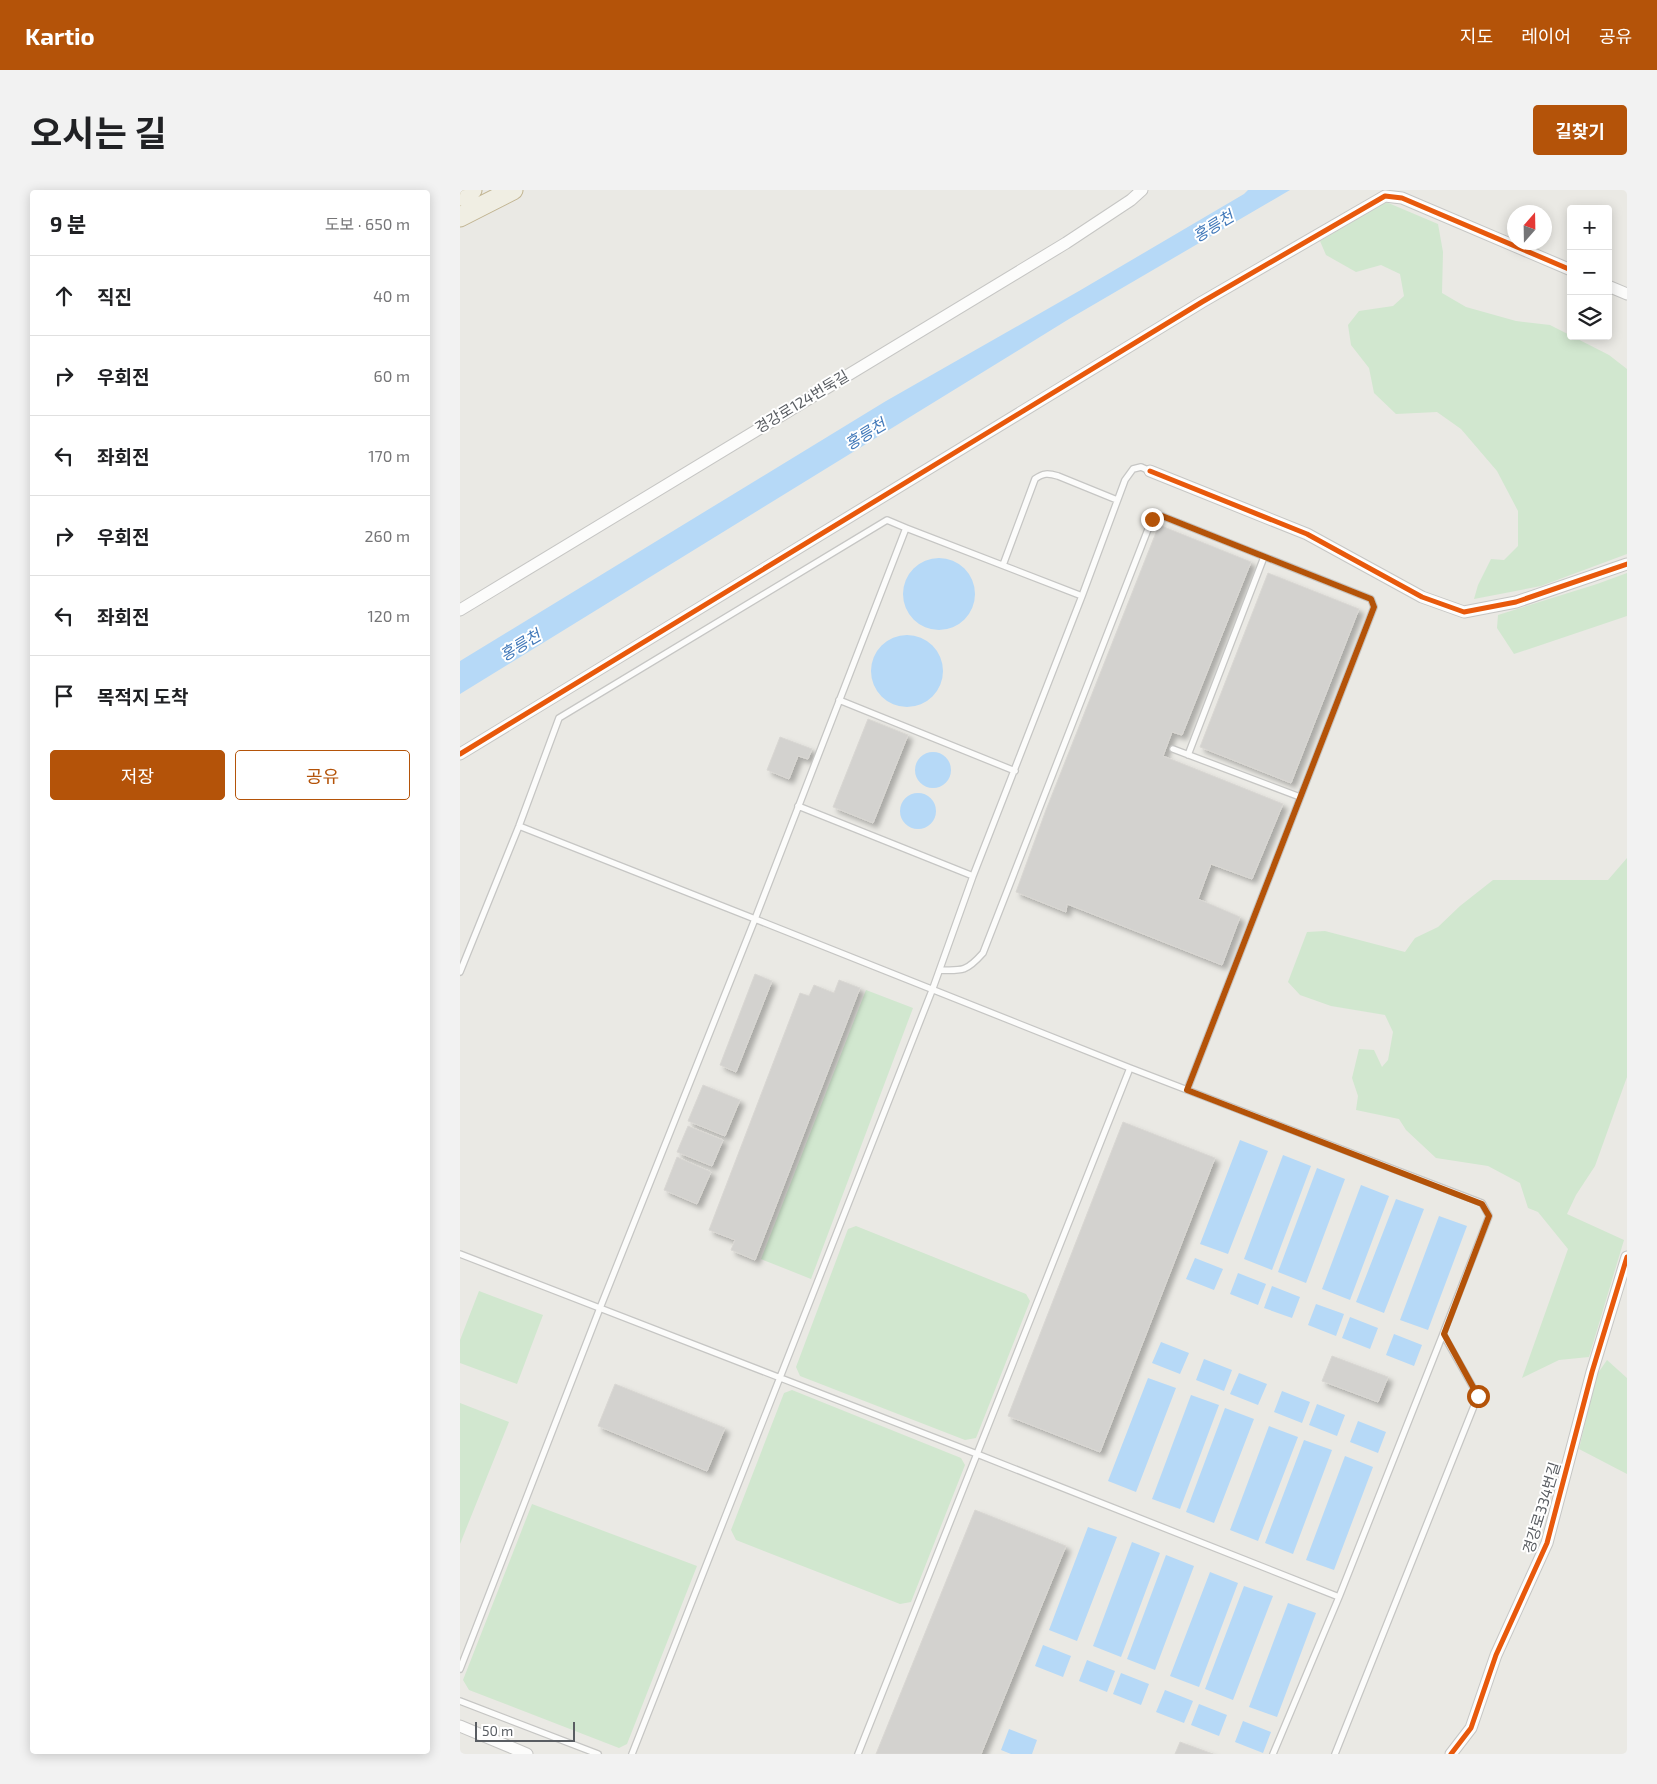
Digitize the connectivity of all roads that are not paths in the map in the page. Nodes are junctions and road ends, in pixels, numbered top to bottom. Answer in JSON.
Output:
{"nodes":[{"id":1,"x":472,"y":190,"type":"edge"},
{"id":2,"x":513,"y":190,"type":"edge"},
{"id":3,"x":1142,"y":190,"type":"edge"},
{"id":4,"x":460,"y":196,"type":"edge"},
{"id":5,"x":460,"y":217,"type":"edge"},
{"id":6,"x":1567,"y":268,"type":"edge"},
{"id":7,"x":1612,"y":288,"type":"edge"},
{"id":8,"x":1627,"y":294,"type":"edge"},
{"id":9,"x":1150,"y":470,"type":"joint"},
{"id":10,"x":1117,"y":500,"type":"junction"},
{"id":11,"x":906,"y":528,"type":"junction"},
{"id":12,"x":1264,"y":556,"type":"junction"},
{"id":13,"x":1627,"y":564,"type":"edge"},
{"id":14,"x":1003,"y":566,"type":"junction"},
{"id":15,"x":1082,"y":596,"type":"junction"},
{"id":16,"x":460,"y":610,"type":"edge"},
{"id":17,"x":839,"y":700,"type":"junction"},
{"id":18,"x":1173,"y":749,"type":"dead end"},
{"id":19,"x":460,"y":754,"type":"edge"},
{"id":20,"x":1188,"y":755,"type":"junction"},
{"id":21,"x":1015,"y":770,"type":"junction"},
{"id":22,"x":1300,"y":798,"type":"junction"},
{"id":23,"x":798,"y":806,"type":"junction"},
{"id":24,"x":519,"y":826,"type":"junction"},
{"id":25,"x":973,"y":876,"type":"junction"},
{"id":26,"x":755,"y":919,"type":"junction"},
{"id":27,"x":940,"y":970,"type":"junction"},
{"id":28,"x":460,"y":972,"type":"edge"},
{"id":29,"x":933,"y":988,"type":"junction"},
{"id":30,"x":1130,"y":1068,"type":"junction"},
{"id":31,"x":1187,"y":1090,"type":"junction"},
{"id":32,"x":460,"y":1254,"type":"edge"},
{"id":33,"x":1627,"y":1257,"type":"edge"},
{"id":34,"x":600,"y":1308,"type":"junction"},
{"id":35,"x":1444,"y":1334,"type":"junction"},
{"id":36,"x":781,"y":1378,"type":"junction"},
{"id":37,"x":977,"y":1454,"type":"junction"},
{"id":38,"x":1339,"y":1597,"type":"junction"},
{"id":39,"x":460,"y":1669,"type":"edge"},
{"id":40,"x":460,"y":1701,"type":"edge"},
{"id":41,"x":460,"y":1726,"type":"edge"},
{"id":42,"x":527,"y":1754,"type":"edge"},
{"id":43,"x":598,"y":1754,"type":"edge"},
{"id":44,"x":632,"y":1754,"type":"edge"},
{"id":45,"x":858,"y":1754,"type":"edge"},
{"id":46,"x":1273,"y":1754,"type":"edge"},
{"id":47,"x":1335,"y":1754,"type":"edge"},
{"id":48,"x":1451,"y":1754,"type":"edge"}],
"edges":[{"from":1,"to":4,"type":"highway"},
{"from":2,"to":5,"type":"highway"},
{"from":3,"to":16,"type":"street","name":"경강로124번둑길"},
{"from":6,"to":19,"type":"street"},
{"from":7,"to":8,"type":"street"},
{"from":9,"to":10,"type":"lane"},
{"from":9,"to":13,"type":"street"},
{"from":10,"to":14,"type":"lane"},
{"from":10,"to":15,"type":"lane"},
{"from":11,"to":14,"type":"lane"},
{"from":11,"to":17,"type":"lane"},
{"from":11,"to":24,"type":"lane"},
{"from":12,"to":20,"type":"lane"},
{"from":12,"to":22,"type":"lane"},
{"from":12,"to":27,"type":"lane"},
{"from":14,"to":15,"type":"lane"},
{"from":15,"to":21,"type":"lane"},
{"from":17,"to":21,"type":"lane"},
{"from":17,"to":23,"type":"lane"},
{"from":18,"to":20,"type":"lane"},
{"from":20,"to":22,"type":"lane"},
{"from":21,"to":25,"type":"lane"},
{"from":22,"to":31,"type":"lane"},
{"from":23,"to":25,"type":"lane"},
{"from":23,"to":26,"type":"lane"},
{"from":24,"to":26,"type":"lane"},
{"from":24,"to":28,"type":"lane"},
{"from":25,"to":27,"type":"lane"},
{"from":26,"to":29,"type":"lane"},
{"from":26,"to":34,"type":"lane"},
{"from":27,"to":29,"type":"lane"},
{"from":29,"to":30,"type":"lane"},
{"from":29,"to":36,"type":"lane"},
{"from":30,"to":31,"type":"lane"},
{"from":30,"to":37,"type":"lane"},
{"from":31,"to":35,"type":"lane"},
{"from":32,"to":34,"type":"lane"},
{"from":33,"to":48,"type":"street","name":"경강로334번길"},
{"from":34,"to":36,"type":"lane"},
{"from":34,"to":39,"type":"lane"},
{"from":35,"to":38,"type":"lane"},
{"from":35,"to":47,"type":"lane"},
{"from":36,"to":37,"type":"lane"},
{"from":36,"to":44,"type":"lane"},
{"from":37,"to":38,"type":"lane"},
{"from":37,"to":45,"type":"lane"},
{"from":38,"to":46,"type":"lane"},
{"from":40,"to":43,"type":"lane"},
{"from":41,"to":42,"type":"street"}]}
